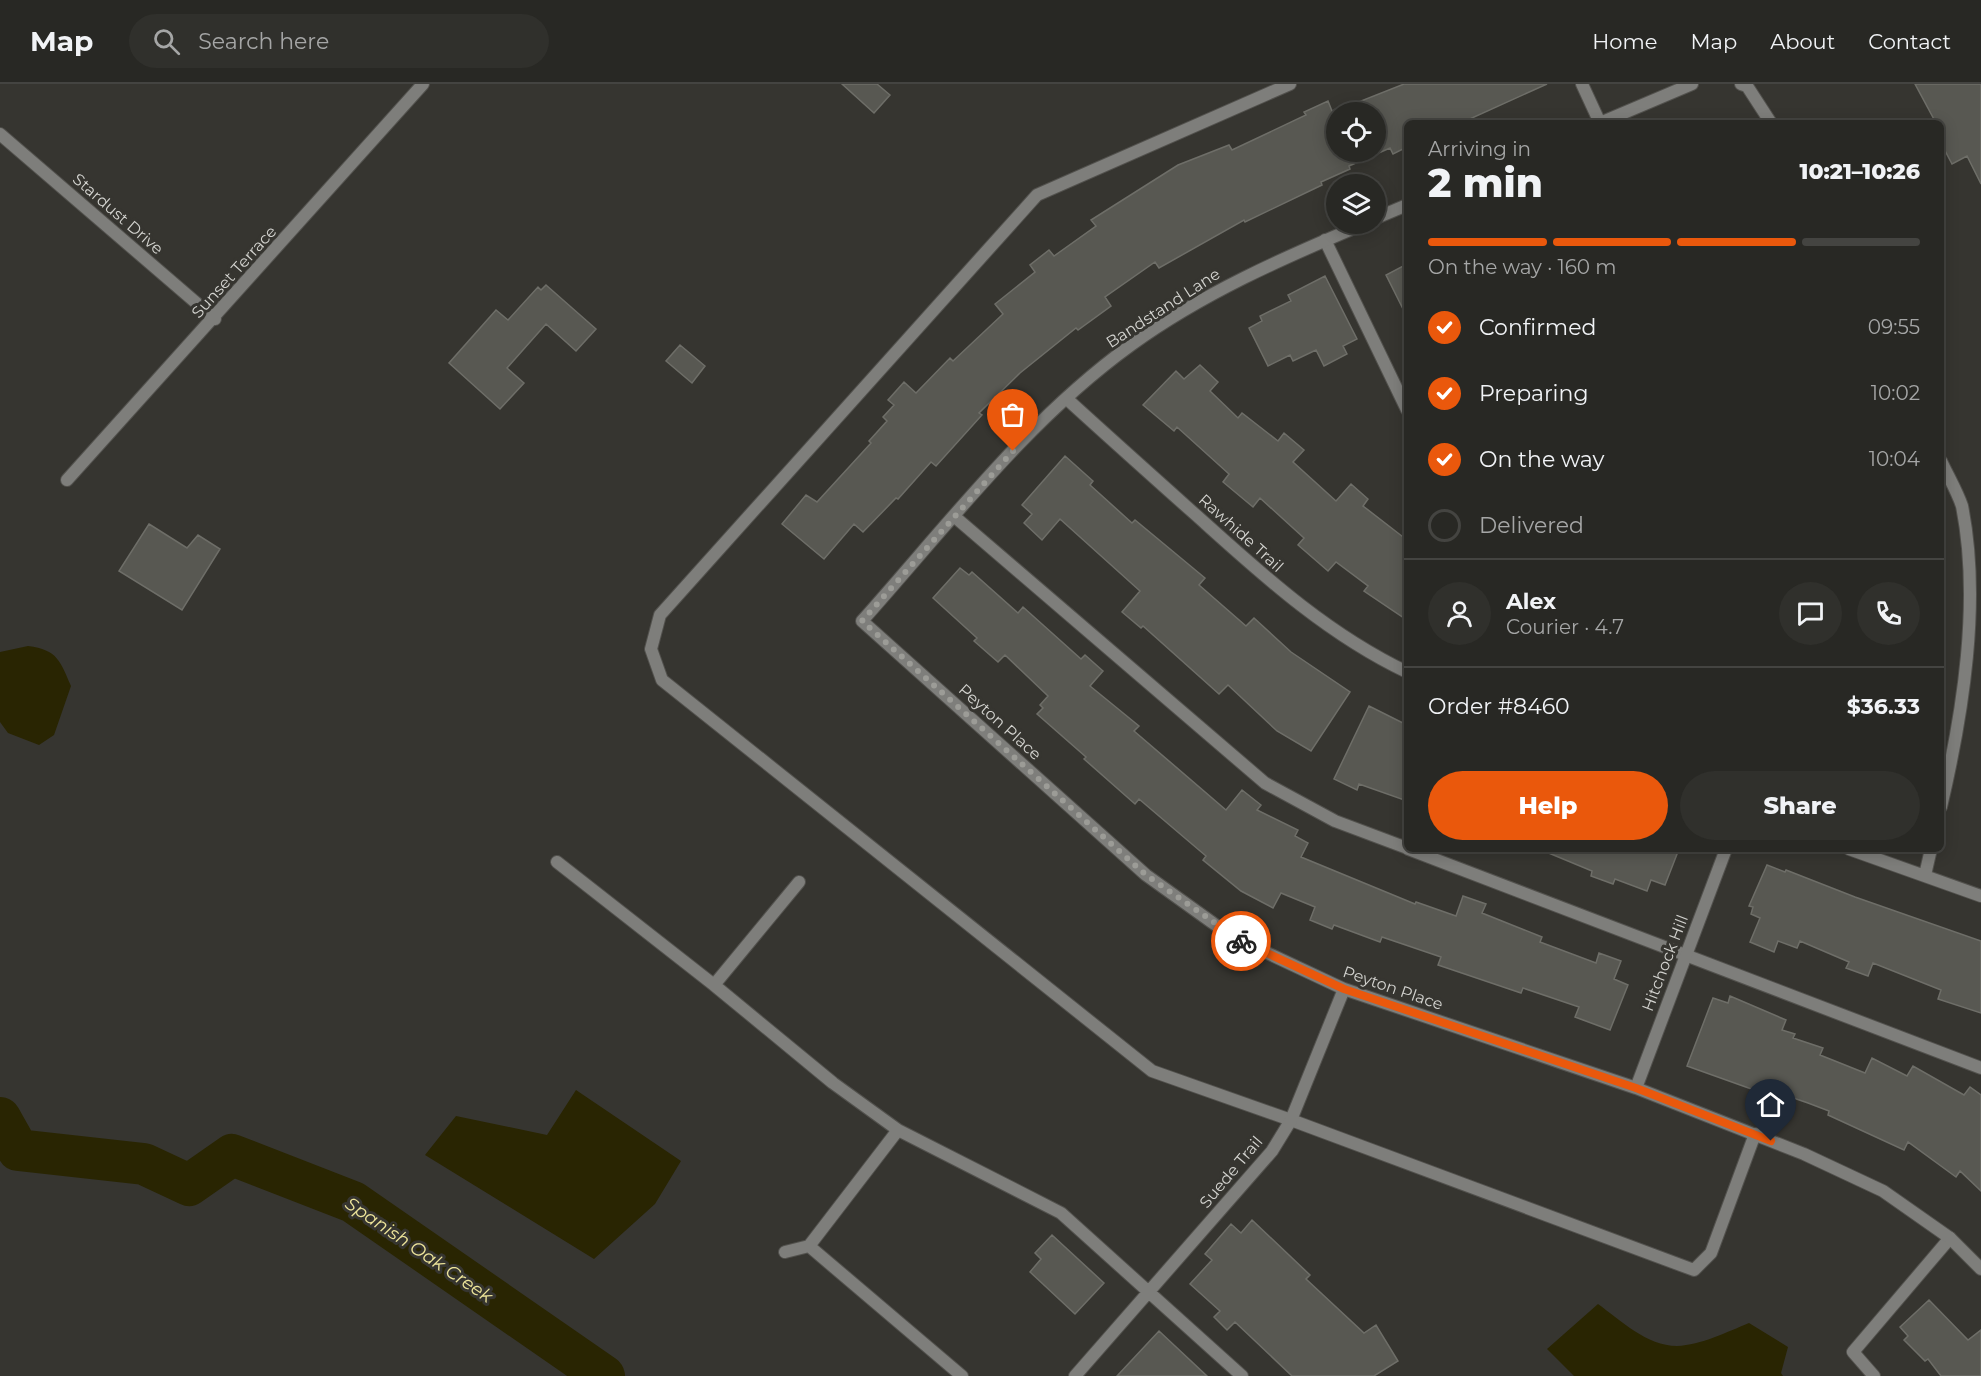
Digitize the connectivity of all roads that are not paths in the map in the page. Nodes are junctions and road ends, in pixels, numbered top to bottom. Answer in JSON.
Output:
{"nodes":[{"id":1,"x":423,"y":84,"type":"edge"},
{"id":2,"x":1290,"y":84,"type":"edge"},
{"id":3,"x":1582,"y":84,"type":"edge"},
{"id":4,"x":1692,"y":84,"type":"edge"},
{"id":5,"x":1741,"y":84,"type":"edge"},
{"id":6,"x":1599,"y":120,"type":"edge"},
{"id":7,"x":1607,"y":120,"type":"edge"},
{"id":8,"x":1769,"y":120,"type":"edge"},
{"id":9,"x":0,"y":134,"type":"edge"},
{"id":10,"x":1404,"y":206,"type":"edge"},
{"id":11,"x":1386,"y":214,"type":"edge"},
{"id":12,"x":1340,"y":234,"type":"edge"},
{"id":13,"x":1325,"y":240,"type":"junction"},
{"id":14,"x":215,"y":319,"type":"junction"},
{"id":15,"x":1067,"y":399,"type":"junction"},
{"id":16,"x":1404,"y":404,"type":"edge"},
{"id":17,"x":1944,"y":467,"type":"edge"},
{"id":18,"x":67,"y":480,"type":"dead end"},
{"id":19,"x":955,"y":517,"type":"junction"},
{"id":20,"x":862,"y":621,"type":"joint"},
{"id":21,"x":1404,"y":671,"type":"edge"},
{"id":22,"x":1944,"y":794,"type":"edge"},
{"id":23,"x":1404,"y":847,"type":"edge"},
{"id":24,"x":1416,"y":852,"type":"edge"},
{"id":25,"x":1725,"y":852,"type":"edge"},
{"id":26,"x":1858,"y":852,"type":"edge"},
{"id":27,"x":1930,"y":852,"type":"edge"},
{"id":28,"x":557,"y":862,"type":"dead end"},
{"id":29,"x":1925,"y":875,"type":"junction"},
{"id":30,"x":800,"y":882,"type":"dead end"},
{"id":31,"x":1981,"y":896,"type":"edge"},
{"id":32,"x":1686,"y":954,"type":"junction"},
{"id":33,"x":714,"y":985,"type":"junction"},
{"id":34,"x":1344,"y":989,"type":"junction"},
{"id":35,"x":1981,"y":1068,"type":"edge"},
{"id":36,"x":1636,"y":1088,"type":"junction"},
{"id":37,"x":1291,"y":1120,"type":"junction"},
{"id":38,"x":898,"y":1130,"type":"junction"},
{"id":39,"x":1755,"y":1134,"type":"junction"},
{"id":40,"x":1950,"y":1238,"type":"junction"},
{"id":41,"x":809,"y":1246,"type":"junction"},
{"id":42,"x":785,"y":1252,"type":"dead end"},
{"id":43,"x":1981,"y":1269,"type":"edge"},
{"id":44,"x":1149,"y":1295,"type":"junction"},
{"id":45,"x":962,"y":1376,"type":"edge"},
{"id":46,"x":1075,"y":1376,"type":"edge"},
{"id":47,"x":1242,"y":1376,"type":"edge"},
{"id":48,"x":1874,"y":1376,"type":"edge"}],
"edges":[{"from":1,"to":14,"type":"street","name":"Sunset Terrace"},
{"from":2,"to":37,"type":"street"},
{"from":3,"to":6,"type":"street"},
{"from":4,"to":7,"type":"street"},
{"from":5,"to":8,"type":"street"},
{"from":9,"to":14,"type":"street","name":"Stardust Drive"},
{"from":10,"to":11,"type":"street"},
{"from":12,"to":13,"type":"street","name":"Bandstand Lane"},
{"from":13,"to":15,"type":"street","name":"Bandstand Lane"},
{"from":13,"to":16,"type":"street"},
{"from":14,"to":18,"type":"street","name":"Sunset Terrace"},
{"from":15,"to":19,"type":"street","name":"Bandstand Lane"},
{"from":15,"to":21,"type":"street","name":"Rawhide Trail"},
{"from":17,"to":22,"type":"street"},
{"from":19,"to":20,"type":"street","name":"Bandstand Lane"},
{"from":19,"to":23,"type":"street"},
{"from":20,"to":34,"type":"street","name":"Peyton Place"},
{"from":24,"to":32,"type":"street"},
{"from":25,"to":32,"type":"street","name":"Hitchock Hill"},
{"from":26,"to":29,"type":"street"},
{"from":27,"to":29,"type":"street"},
{"from":28,"to":33,"type":"street"},
{"from":29,"to":31,"type":"street"},
{"from":30,"to":33,"type":"street"},
{"from":32,"to":35,"type":"street"},
{"from":32,"to":36,"type":"street","name":"Hitchock Hill"},
{"from":33,"to":38,"type":"street"},
{"from":34,"to":36,"type":"street","name":"Peyton Place"},
{"from":34,"to":37,"type":"street","name":"Suede Trail"},
{"from":36,"to":39,"type":"street","name":"Peyton Place"},
{"from":37,"to":39,"type":"street"},
{"from":37,"to":44,"type":"street","name":"Suede Trail"},
{"from":38,"to":41,"type":"street"},
{"from":38,"to":44,"type":"street"},
{"from":39,"to":40,"type":"street","name":"Peyton Place"},
{"from":40,"to":43,"type":"street","name":"Peyton Place"},
{"from":40,"to":48,"type":"street"},
{"from":41,"to":42,"type":"street"},
{"from":41,"to":45,"type":"street"},
{"from":44,"to":46,"type":"street","name":"Suede Trail"},
{"from":44,"to":47,"type":"street"}]}
